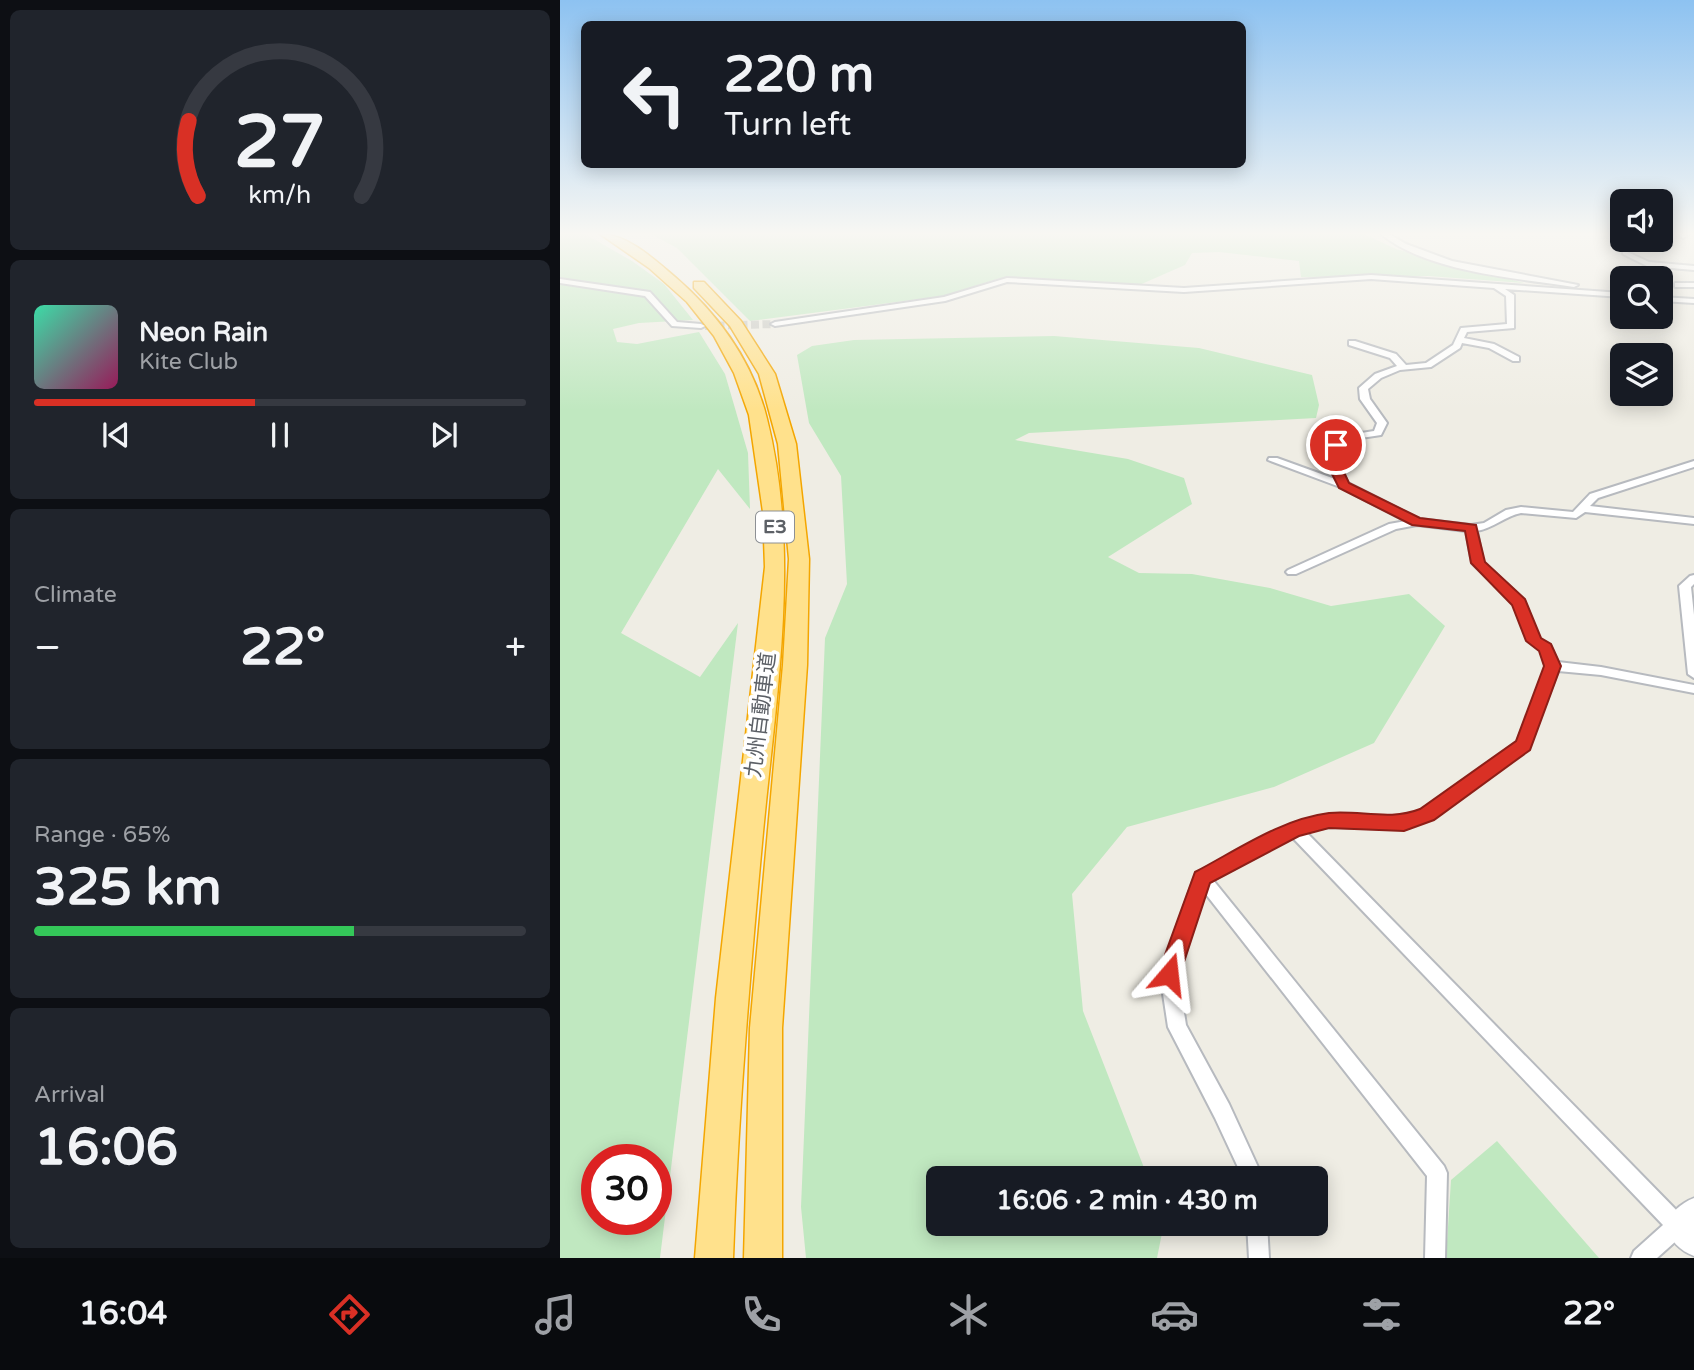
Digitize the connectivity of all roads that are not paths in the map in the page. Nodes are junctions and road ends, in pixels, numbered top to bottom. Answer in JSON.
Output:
{"nodes":[{"id":1,"x":638,"y":293,"type":"edge"},
{"id":2,"x":692,"y":293,"type":"edge"},
{"id":3,"x":700,"y":293,"type":"edge"},
{"id":4,"x":966,"y":293,"type":"edge"},
{"id":5,"x":1506,"y":293,"type":"edge"},
{"id":6,"x":1673,"y":299,"type":"edge"},
{"id":7,"x":1694,"y":300,"type":"edge"},
{"id":8,"x":775,"y":324,"type":"tunnel mouth"},
{"id":9,"x":701,"y":326,"type":"tunnel mouth"},
{"id":10,"x":1460,"y":340,"type":"junction"},
{"id":11,"x":1352,"y":343,"type":"dead end"},
{"id":12,"x":1516,"y":359,"type":"dead end"},
{"id":13,"x":1403,"y":367,"type":"junction"},
{"id":14,"x":1273,"y":460,"type":"dead end"},
{"id":15,"x":1694,"y":464,"type":"edge"},
{"id":16,"x":1344,"y":485,"type":"junction"},
{"id":17,"x":1585,"y":509,"type":"junction"},
{"id":18,"x":1694,"y":520,"type":"edge"},
{"id":19,"x":1417,"y":522,"type":"junction"},
{"id":20,"x":1471,"y":528,"type":"junction"},
{"id":21,"x":1292,"y":572,"type":"dead end"},
{"id":22,"x":1694,"y":578,"type":"edge"},
{"id":23,"x":1552,"y":666,"type":"junction"},
{"id":24,"x":1694,"y":674,"type":"edge"},
{"id":25,"x":1694,"y":689,"type":"edge"},
{"id":26,"x":1294,"y":829,"type":"junction"},
{"id":27,"x":1202,"y":878,"type":"junction"},
{"id":28,"x":1247,"y":1166,"type":"edge"},
{"id":29,"x":1689,"y":1226,"type":"edge"},
{"id":30,"x":1258,"y":1236,"type":"edge"},
{"id":31,"x":714,"y":1258,"type":"edge"},
{"id":32,"x":763,"y":1258,"type":"edge"},
{"id":33,"x":1259,"y":1258,"type":"edge"},
{"id":34,"x":1434,"y":1258,"type":"edge"},
{"id":35,"x":1640,"y":1258,"type":"edge"}],
"edges":[{"from":1,"to":9,"type":"street"},
{"from":2,"to":31,"type":"highway","name":"九州自動車道","number":"E3"},
{"from":3,"to":32,"type":"highway","name":"九州自動車道","number":"E3"},
{"from":4,"to":8,"type":"street"},
{"from":5,"to":10,"type":"street"},
{"from":6,"to":7,"type":"street"},
{"from":10,"to":12,"type":"street"},
{"from":10,"to":13,"type":"street"},
{"from":11,"to":13,"type":"street"},
{"from":13,"to":16,"type":"street"},
{"from":14,"to":16,"type":"street"},
{"from":15,"to":17,"type":"street"},
{"from":16,"to":19,"type":"street"},
{"from":17,"to":18,"type":"street"},
{"from":17,"to":20,"type":"street"},
{"from":19,"to":20,"type":"street"},
{"from":19,"to":21,"type":"street"},
{"from":20,"to":23,"type":"street"},
{"from":22,"to":24,"type":"street"},
{"from":23,"to":25,"type":"street"},
{"from":23,"to":26,"type":"street"},
{"from":26,"to":27,"type":"street"},
{"from":26,"to":29,"type":"street"},
{"from":27,"to":28,"type":"street"},
{"from":27,"to":34,"type":"street"},
{"from":29,"to":35,"type":"street"},
{"from":30,"to":33,"type":"street"}]}
